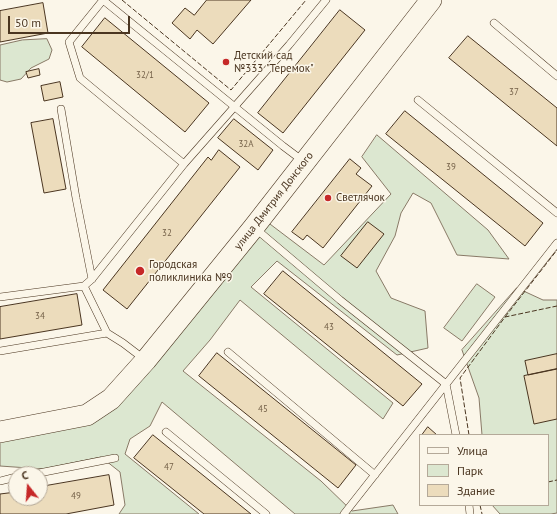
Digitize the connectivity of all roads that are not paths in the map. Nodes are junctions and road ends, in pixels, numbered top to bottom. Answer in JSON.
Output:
{"nodes":[{"id":1,"x":103,"y":0,"type":"edge"},
{"id":2,"x":326,"y":0,"type":"edge"},
{"id":3,"x":431,"y":0,"type":"edge"},
{"id":4,"x":494,"y":23,"type":"dead end"},
{"id":5,"x":557,"y":76,"type":"edge"},
{"id":6,"x":418,"y":100,"type":"dead end"},
{"id":7,"x":234,"y":106,"type":"junction"},
{"id":8,"x":61,"y":109,"type":"dead end"},
{"id":9,"x":305,"y":162,"type":"junction"},
{"id":10,"x":184,"y":164,"type":"junction"},
{"id":11,"x":557,"y":213,"type":"edge"},
{"id":12,"x":254,"y":227,"type":"junction"},
{"id":13,"x":557,"y":243,"type":"edge"},
{"id":14,"x":92,"y":279,"type":"junction"},
{"id":15,"x":84,"y":286,"type":"junction"},
{"id":16,"x":0,"y":297,"type":"edge"},
{"id":17,"x":107,"y":333,"type":"junction"},
{"id":18,"x":0,"y":351,"type":"edge"},
{"id":19,"x":228,"y":352,"type":"dead end"},
{"id":20,"x":146,"y":360,"type":"junction"},
{"id":21,"x":446,"y":384,"type":"junction"},
{"id":22,"x":0,"y":432,"type":"edge"},
{"id":23,"x":166,"y":432,"type":"dead end"},
{"id":24,"x":456,"y":434,"type":"edge"},
{"id":25,"x":115,"y":458,"type":"dead end"},
{"id":26,"x":48,"y":471,"type":"edge"},
{"id":27,"x":375,"y":475,"type":"junction"},
{"id":28,"x":266,"y":514,"type":"edge"},
{"id":29,"x":344,"y":514,"type":"edge"}],
"edges":[{"from":1,"to":7,"type":"lane"},
{"from":1,"to":10,"type":"lane"},
{"from":2,"to":7,"type":"lane"},
{"from":3,"to":9,"type":"street","name":"улица Дмитрия Донского"},
{"from":4,"to":5,"type":"lane"},
{"from":6,"to":11,"type":"lane"},
{"from":7,"to":9,"type":"lane"},
{"from":7,"to":10,"type":"lane"},
{"from":8,"to":14,"type":"lane"},
{"from":9,"to":12,"type":"street","name":"улица Дмитрия Донского"},
{"from":10,"to":14,"type":"lane"},
{"from":12,"to":20,"type":"street","name":"улица Дмитрия Донского"},
{"from":12,"to":21,"type":"lane"},
{"from":13,"to":21,"type":"lane"},
{"from":14,"to":15,"type":"lane"},
{"from":15,"to":16,"type":"lane"},
{"from":15,"to":17,"type":"lane"},
{"from":17,"to":18,"type":"lane"},
{"from":17,"to":20,"type":"lane"},
{"from":19,"to":27,"type":"lane"},
{"from":20,"to":22,"type":"street","name":"улица Дмитрия Донского"},
{"from":21,"to":24,"type":"lane"},
{"from":21,"to":27,"type":"lane"},
{"from":23,"to":28,"type":"lane"},
{"from":25,"to":26,"type":"lane"},
{"from":27,"to":29,"type":"lane"}]}
